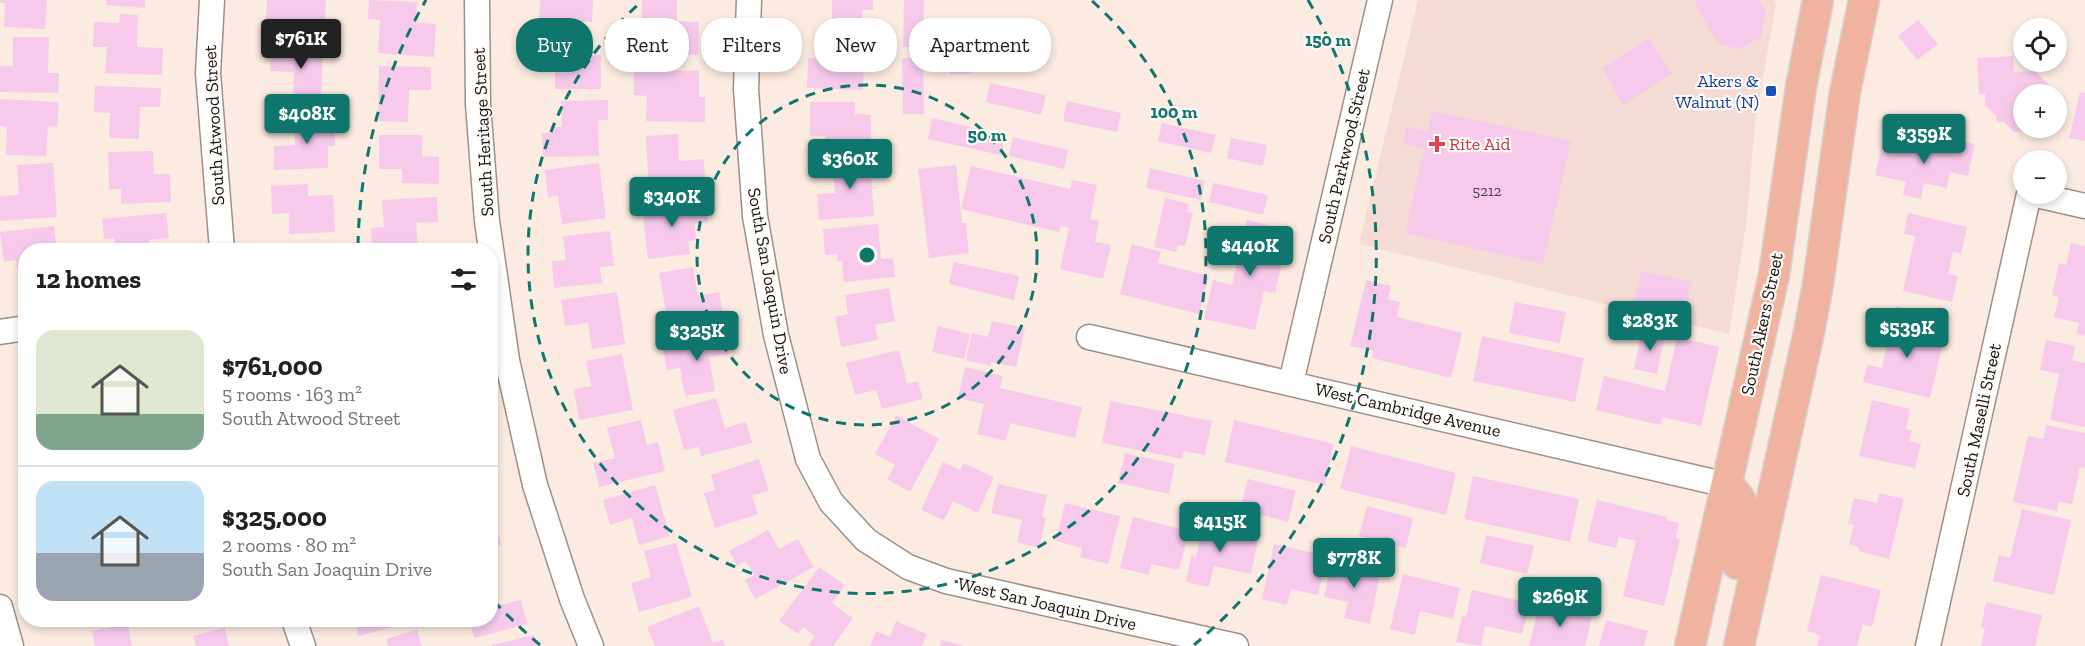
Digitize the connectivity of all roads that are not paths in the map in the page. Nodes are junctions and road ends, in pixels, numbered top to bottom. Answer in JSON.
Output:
{"nodes":[{"id":1,"x":212,"y":0,"type":"edge"},
{"id":2,"x":477,"y":0,"type":"edge"},
{"id":3,"x":749,"y":0,"type":"edge"},
{"id":4,"x":1380,"y":0,"type":"edge"},
{"id":5,"x":1818,"y":0,"type":"edge"},
{"id":6,"x":1864,"y":0,"type":"edge"},
{"id":7,"x":2067,"y":202,"type":"edge"},
{"id":8,"x":2028,"y":204,"type":"edge"},
{"id":9,"x":2085,"y":206,"type":"edge"},
{"id":10,"x":221,"y":243,"type":"edge"},
{"id":11,"x":490,"y":243,"type":"edge"},
{"id":12,"x":498,"y":297,"type":"edge"},
{"id":13,"x":18,"y":329,"type":"edge"},
{"id":14,"x":0,"y":332,"type":"edge"},
{"id":15,"x":1089,"y":337,"type":"dead end"},
{"id":16,"x":1291,"y":382,"type":"junction"},
{"id":17,"x":1727,"y":485,"type":"junction"},
{"id":18,"x":866,"y":540,"type":"joint"},
{"id":19,"x":0,"y":607,"type":"edge"},
{"id":20,"x":296,"y":627,"type":"edge"},
{"id":21,"x":11,"y":646,"type":"edge"},
{"id":22,"x":303,"y":646,"type":"edge"},
{"id":23,"x":591,"y":646,"type":"edge"},
{"id":24,"x":1236,"y":646,"type":"edge"},
{"id":25,"x":1690,"y":646,"type":"edge"},
{"id":26,"x":1734,"y":646,"type":"edge"},
{"id":27,"x":1739,"y":646,"type":"edge"},
{"id":28,"x":1929,"y":646,"type":"edge"}],
"edges":[{"from":1,"to":10,"type":"street","name":"South Atwood Street"},
{"from":2,"to":11,"type":"street","name":"South Heritage Street"},
{"from":3,"to":18,"type":"street","name":"South San Joaquin Drive"},
{"from":4,"to":16,"type":"street","name":"South Parkwood Street"},
{"from":5,"to":17,"type":"main road","name":"South Akers Street"},
{"from":6,"to":27,"type":"main road"},
{"from":7,"to":9,"type":"street"},
{"from":8,"to":28,"type":"street","name":"South Maselli Street"},
{"from":12,"to":23,"type":"street","name":"South Heritage Street"},
{"from":13,"to":14,"type":"street"},
{"from":15,"to":16,"type":"street","name":"West Cambridge Avenue"},
{"from":16,"to":17,"type":"street","name":"West Cambridge Avenue"},
{"from":17,"to":25,"type":"main road","name":"South Akers Street"},
{"from":17,"to":26,"type":"main road"},
{"from":18,"to":24,"type":"street","name":"West San Joaquin Drive"},
{"from":19,"to":21,"type":"street"},
{"from":20,"to":22,"type":"street"}]}
